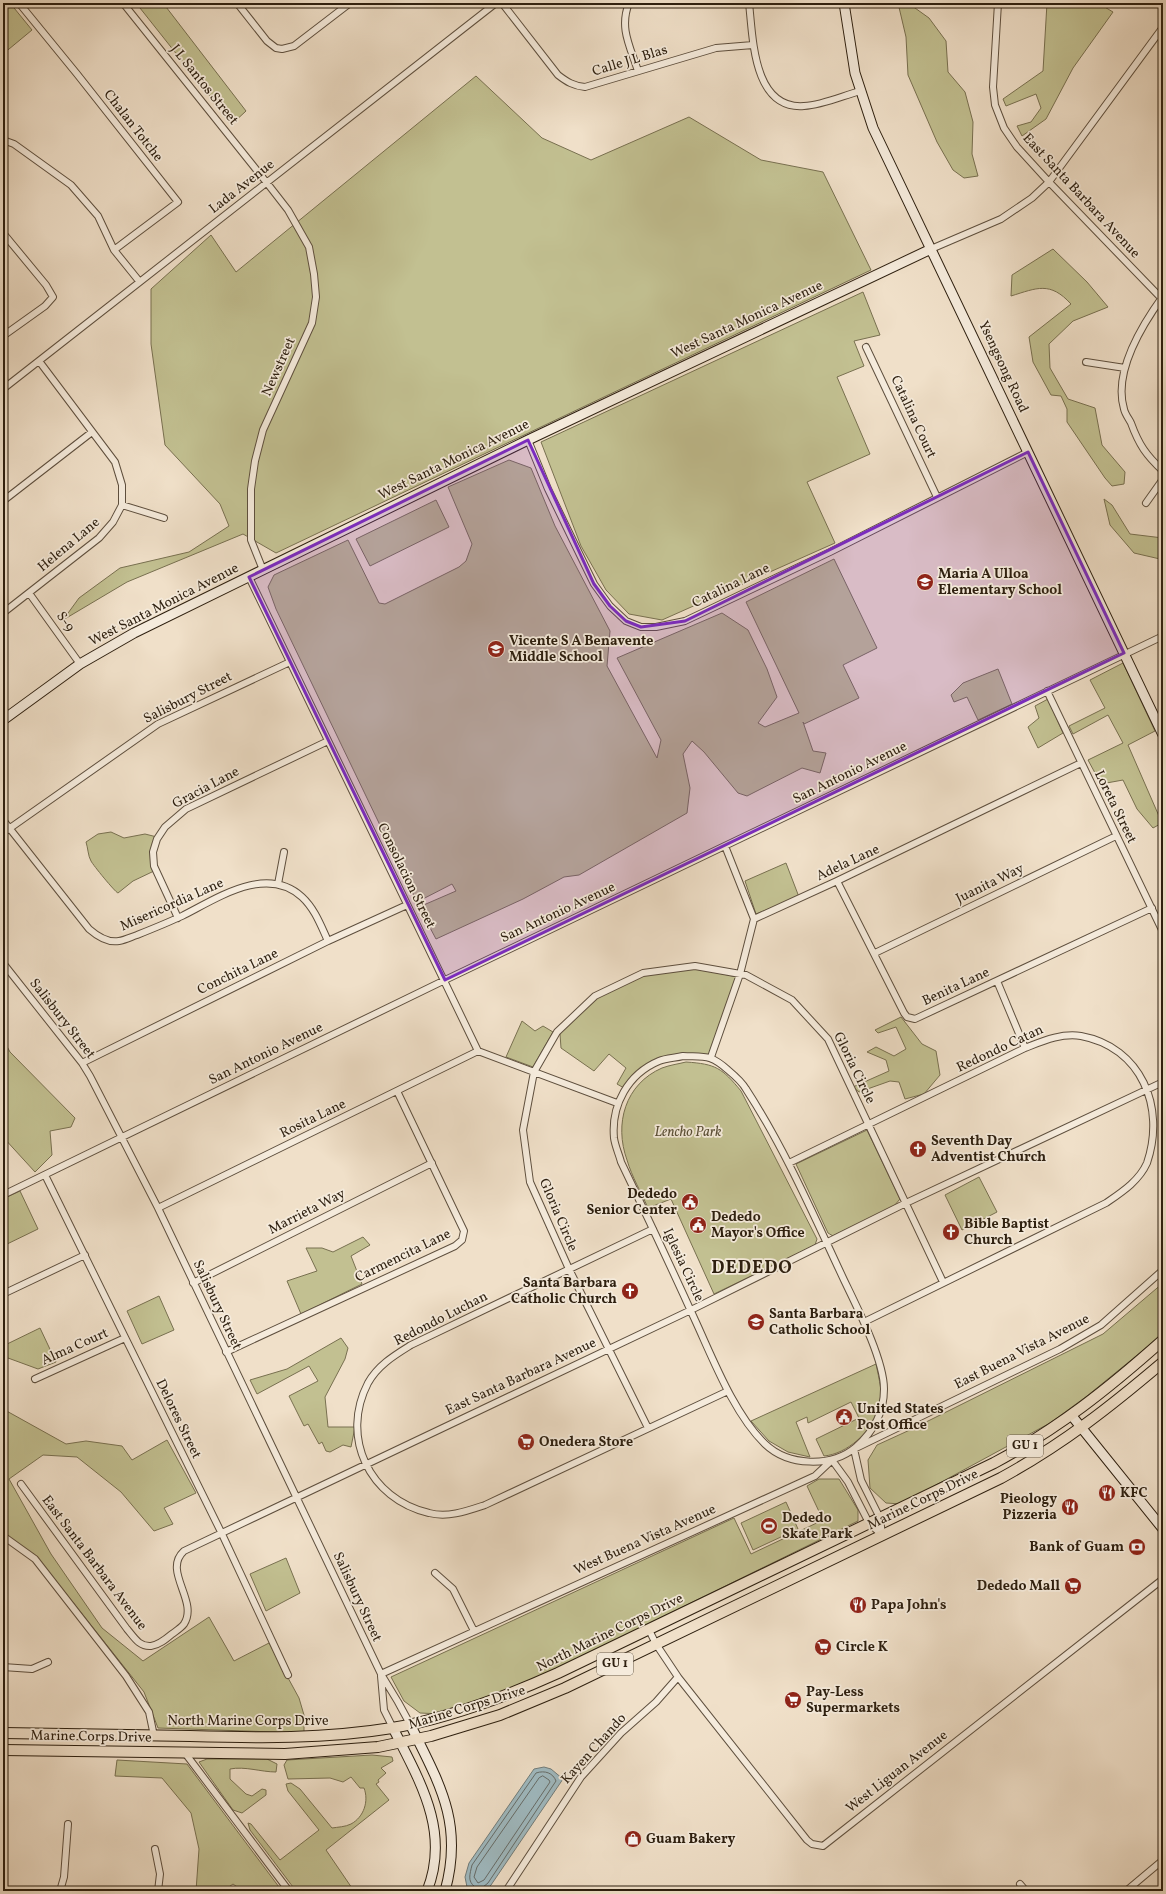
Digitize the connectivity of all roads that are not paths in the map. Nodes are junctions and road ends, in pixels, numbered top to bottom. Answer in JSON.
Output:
{"nodes":[{"id":1,"x":19,"y":3,"type":"edge"},
{"id":2,"x":123,"y":3,"type":"edge"},
{"id":3,"x":236,"y":3,"type":"edge"},
{"id":4,"x":350,"y":3,"type":"edge"},
{"id":5,"x":496,"y":3,"type":"edge"},
{"id":6,"x":502,"y":3,"type":"edge"},
{"id":7,"x":629,"y":3,"type":"edge"},
{"id":8,"x":749,"y":3,"type":"edge"},
{"id":9,"x":844,"y":3,"type":"edge"},
{"id":10,"x":998,"y":3,"type":"edge"},
{"id":11,"x":1163,"y":27,"type":"edge"},
{"id":12,"x":754,"y":45,"type":"junction"},
{"id":13,"x":638,"y":70,"type":"junction"},
{"id":14,"x":860,"y":91,"type":"junction"},
{"id":15,"x":3,"y":140,"type":"edge"},
{"id":16,"x":1049,"y":182,"type":"junction"},
{"id":17,"x":267,"y":183,"type":"junction"},
{"id":18,"x":3,"y":233,"type":"edge"},
{"id":19,"x":932,"y":249,"type":"junction"},
{"id":20,"x":114,"y":250,"type":"junction"},
{"id":21,"x":139,"y":281,"type":"junction"},
{"id":22,"x":1162,"y":298,"type":"edge"},
{"id":23,"x":3,"y":336,"type":"edge"},
{"id":24,"x":866,"y":347,"type":"dead end"},
{"id":25,"x":39,"y":361,"type":"junction"},
{"id":26,"x":1086,"y":362,"type":"dead end"},
{"id":27,"x":1125,"y":368,"type":"junction"},
{"id":28,"x":3,"y":389,"type":"edge"},
{"id":29,"x":92,"y":432,"type":"junction"},
{"id":30,"x":528,"y":440,"type":"junction"},
{"id":31,"x":1028,"y":452,"type":"junction"},
{"id":32,"x":1163,"y":471,"type":"edge"},
{"id":33,"x":1163,"y":479,"type":"edge"},
{"id":34,"x":937,"y":497,"type":"junction"},
{"id":35,"x":3,"y":501,"type":"edge"},
{"id":36,"x":1146,"y":503,"type":"dead end"},
{"id":37,"x":122,"y":505,"type":"junction"},
{"id":38,"x":164,"y":518,"type":"dead end"},
{"id":39,"x":263,"y":570,"type":"junction"},
{"id":40,"x":249,"y":577,"type":"junction"},
{"id":41,"x":29,"y":593,"type":"junction"},
{"id":42,"x":3,"y":612,"type":"edge"},
{"id":43,"x":1163,"y":636,"type":"edge"},
{"id":44,"x":1124,"y":653,"type":"junction"},
{"id":45,"x":290,"y":662,"type":"junction"},
{"id":46,"x":80,"y":664,"type":"junction"},
{"id":47,"x":1047,"y":691,"type":"junction"},
{"id":48,"x":3,"y":720,"type":"edge"},
{"id":49,"x":1163,"y":735,"type":"edge"},
{"id":50,"x":328,"y":741,"type":"junction"},
{"id":51,"x":1081,"y":763,"type":"junction"},
{"id":52,"x":3,"y":820,"type":"edge"},
{"id":53,"x":10,"y":828,"type":"junction"},
{"id":54,"x":3,"y":833,"type":"edge"},
{"id":55,"x":1116,"y":836,"type":"junction"},
{"id":56,"x":724,"y":846,"type":"junction"},
{"id":57,"x":284,"y":852,"type":"dead end"},
{"id":58,"x":837,"y":881,"type":"junction"},
{"id":59,"x":278,"y":884,"type":"junction"},
{"id":60,"x":406,"y":905,"type":"junction"},
{"id":61,"x":1152,"y":908,"type":"junction"},
{"id":62,"x":178,"y":918,"type":"junction"},
{"id":63,"x":754,"y":919,"type":"junction"},
{"id":64,"x":1163,"y":932,"type":"edge"},
{"id":65,"x":328,"y":941,"type":"junction"},
{"id":66,"x":875,"y":953,"type":"junction"},
{"id":67,"x":3,"y":963,"type":"edge"},
{"id":68,"x":740,"y":974,"type":"junction"},
{"id":69,"x":445,"y":980,"type":"junction"},
{"id":70,"x":997,"y":981,"type":"junction"},
{"id":71,"x":1025,"y":1048,"type":"junction"},
{"id":72,"x":478,"y":1051,"type":"junction"},
{"id":73,"x":711,"y":1057,"type":"junction"},
{"id":74,"x":82,"y":1063,"type":"junction"},
{"id":75,"x":534,"y":1072,"type":"junction"},
{"id":76,"x":1163,"y":1082,"type":"edge"},
{"id":77,"x":1149,"y":1088,"type":"junction"},
{"id":78,"x":397,"y":1091,"type":"junction"},
{"id":79,"x":617,"y":1103,"type":"junction"},
{"id":80,"x":868,"y":1126,"type":"junction"},
{"id":81,"x":121,"y":1138,"type":"junction"},
{"id":82,"x":432,"y":1163,"type":"junction"},
{"id":83,"x":789,"y":1163,"type":"junction"},
{"id":84,"x":45,"y":1175,"type":"junction"},
{"id":85,"x":3,"y":1195,"type":"edge"},
{"id":86,"x":906,"y":1203,"type":"junction"},
{"id":87,"x":158,"y":1208,"type":"junction"},
{"id":88,"x":653,"y":1229,"type":"junction"},
{"id":89,"x":827,"y":1244,"type":"junction"},
{"id":90,"x":85,"y":1255,"type":"junction"},
{"id":91,"x":569,"y":1270,"type":"junction"},
{"id":92,"x":1163,"y":1270,"type":"edge"},
{"id":93,"x":943,"y":1282,"type":"junction"},
{"id":94,"x":193,"y":1283,"type":"junction"},
{"id":95,"x":3,"y":1294,"type":"edge"},
{"id":96,"x":691,"y":1310,"type":"junction"},
{"id":97,"x":864,"y":1322,"type":"junction"},
{"id":98,"x":125,"y":1338,"type":"junction"},
{"id":99,"x":1163,"y":1340,"type":"edge"},
{"id":100,"x":610,"y":1349,"type":"junction"},
{"id":101,"x":226,"y":1352,"type":"junction"},
{"id":102,"x":1163,"y":1362,"type":"edge"},
{"id":103,"x":35,"y":1379,"type":"dead end"},
{"id":104,"x":728,"y":1390,"type":"junction"},
{"id":105,"x":1072,"y":1416,"type":"junction"},
{"id":106,"x":648,"y":1428,"type":"junction"},
{"id":107,"x":1082,"y":1428,"type":"junction"},
{"id":108,"x":854,"y":1449,"type":"junction"},
{"id":109,"x":832,"y":1460,"type":"junction"},
{"id":110,"x":365,"y":1464,"type":"junction"},
{"id":111,"x":21,"y":1484,"type":"dead end"},
{"id":112,"x":298,"y":1498,"type":"junction"},
{"id":113,"x":880,"y":1518,"type":"junction"},
{"id":114,"x":869,"y":1523,"type":"junction"},
{"id":115,"x":1163,"y":1529,"type":"edge"},
{"id":116,"x":222,"y":1534,"type":"junction"},
{"id":117,"x":882,"y":1535,"type":"junction"},
{"id":118,"x":3,"y":1536,"type":"edge"},
{"id":119,"x":435,"y":1573,"type":"dead end"},
{"id":120,"x":1163,"y":1579,"type":"edge"},
{"id":121,"x":649,"y":1630,"type":"junction"},
{"id":122,"x":474,"y":1631,"type":"junction"},
{"id":123,"x":656,"y":1644,"type":"junction"},
{"id":124,"x":48,"y":1662,"type":"dead end"},
{"id":125,"x":3,"y":1668,"type":"edge"},
{"id":126,"x":381,"y":1674,"type":"junction"},
{"id":127,"x":288,"y":1675,"type":"dead end"},
{"id":128,"x":678,"y":1677,"type":"junction"},
{"id":129,"x":410,"y":1724,"type":"junction"},
{"id":130,"x":393,"y":1728,"type":"junction"},
{"id":131,"x":3,"y":1733,"type":"edge"},
{"id":132,"x":154,"y":1736,"type":"junction"},
{"id":133,"x":418,"y":1740,"type":"junction"},
{"id":134,"x":401,"y":1743,"type":"junction"},
{"id":135,"x":3,"y":1750,"type":"edge"},
{"id":136,"x":185,"y":1753,"type":"junction"},
{"id":137,"x":68,"y":1824,"type":"dead end"},
{"id":138,"x":155,"y":1849,"type":"dead end"},
{"id":139,"x":1163,"y":1860,"type":"edge"},
{"id":140,"x":1020,"y":1884,"type":"dead end"},
{"id":141,"x":60,"y":1891,"type":"edge"},
{"id":142,"x":158,"y":1891,"type":"edge"},
{"id":143,"x":289,"y":1891,"type":"edge"},
{"id":144,"x":427,"y":1891,"type":"edge"},
{"id":145,"x":445,"y":1891,"type":"edge"},
{"id":146,"x":506,"y":1891,"type":"edge"},
{"id":147,"x":1026,"y":1891,"type":"edge"},
{"id":148,"x":1126,"y":1891,"type":"edge"}],
"edges":[{"from":1,"to":20,"type":"street","name":"Chalan Totche"},
{"from":2,"to":17,"type":"street","name":"J L Santos Street"},
{"from":3,"to":4,"type":"street"},
{"from":5,"to":17,"type":"street","name":"Lada Avenue"},
{"from":6,"to":13,"type":"street","name":"Calle J L Blas"},
{"from":7,"to":13,"type":"street"},
{"from":8,"to":12,"type":"street"},
{"from":9,"to":14,"type":"main road","name":"Ysengsong Road"},
{"from":10,"to":16,"type":"street","name":"East Santa Barbara Avenue"},
{"from":11,"to":16,"type":"street"},
{"from":12,"to":13,"type":"street","name":"Calle J L Blas"},
{"from":12,"to":14,"type":"street"},
{"from":14,"to":19,"type":"main road","name":"Ysengsong Road"},
{"from":15,"to":20,"type":"street"},
{"from":16,"to":19,"type":"street"},
{"from":16,"to":22,"type":"street","name":"East Santa Barbara Avenue"},
{"from":17,"to":21,"type":"street","name":"Lada Avenue"},
{"from":17,"to":39,"type":"street","name":"Newstreet"},
{"from":18,"to":23,"type":"street"},
{"from":19,"to":30,"type":"main road","name":"West Santa Monica Avenue"},
{"from":19,"to":31,"type":"main road","name":"Ysengsong Road"},
{"from":20,"to":21,"type":"street"},
{"from":21,"to":25,"type":"street","name":"Lada Avenue"},
{"from":22,"to":27,"type":"street"},
{"from":24,"to":34,"type":"street","name":"Catalina Court"},
{"from":25,"to":28,"type":"street","name":"Lada Avenue"},
{"from":25,"to":29,"type":"street","name":"Helena Lane"},
{"from":26,"to":27,"type":"street"},
{"from":27,"to":32,"type":"street"},
{"from":29,"to":35,"type":"street"},
{"from":29,"to":37,"type":"street","name":"Helena Lane"},
{"from":30,"to":34,"type":"street","name":"Catalina Lane"},
{"from":30,"to":39,"type":"main road","name":"West Santa Monica Avenue"},
{"from":31,"to":34,"type":"street","name":"Catalina Lane"},
{"from":31,"to":44,"type":"main road","name":"Ysengsong Road"},
{"from":33,"to":36,"type":"street"},
{"from":37,"to":38,"type":"street"},
{"from":37,"to":41,"type":"street","name":"Helena Lane"},
{"from":39,"to":40,"type":"main road","name":"West Santa Monica Avenue"},
{"from":40,"to":45,"type":"street","name":"Consolacion Street"},
{"from":40,"to":46,"type":"main road","name":"West Santa Monica Avenue"},
{"from":41,"to":42,"type":"street","name":"Helena Lane"},
{"from":41,"to":46,"type":"street","name":"S-9"},
{"from":43,"to":44,"type":"street","name":"San Antonio Avenue"},
{"from":44,"to":47,"type":"street","name":"San Antonio Avenue"},
{"from":44,"to":49,"type":"main road","name":"Ysengsong Road"},
{"from":45,"to":50,"type":"street","name":"Consolacion Street"},
{"from":45,"to":53,"type":"street","name":"Salisbury Street"},
{"from":46,"to":48,"type":"main road","name":"West Santa Monica Avenue"},
{"from":47,"to":51,"type":"street","name":"Loreta Street"},
{"from":47,"to":56,"type":"street","name":"San Antonio Avenue"},
{"from":50,"to":60,"type":"street","name":"Consolacion Street"},
{"from":50,"to":62,"type":"street","name":"Gracia Lane"},
{"from":51,"to":55,"type":"street","name":"Loreta Street"},
{"from":51,"to":58,"type":"street","name":"Adela Lane"},
{"from":52,"to":53,"type":"street","name":"Misericordia Lane"},
{"from":53,"to":54,"type":"street","name":"Salisbury Street"},
{"from":53,"to":62,"type":"street","name":"Misericordia Lane"},
{"from":55,"to":61,"type":"street","name":"Loreta Street"},
{"from":55,"to":66,"type":"street","name":"Juanita Way"},
{"from":56,"to":63,"type":"street"},
{"from":56,"to":69,"type":"street","name":"San Antonio Avenue"},
{"from":57,"to":59,"type":"street"},
{"from":58,"to":63,"type":"street","name":"Adela Lane"},
{"from":58,"to":66,"type":"street","name":"Benita Lane"},
{"from":59,"to":62,"type":"street","name":"Misericordia Lane"},
{"from":59,"to":65,"type":"street","name":"Misericordia Lane"},
{"from":60,"to":65,"type":"street","name":"Conchita Lane"},
{"from":60,"to":69,"type":"street","name":"Consolacion Street"},
{"from":61,"to":64,"type":"street","name":"Loreta Street"},
{"from":61,"to":70,"type":"street","name":"Benita Lane"},
{"from":63,"to":68,"type":"street"},
{"from":65,"to":74,"type":"street","name":"Conchita Lane"},
{"from":66,"to":70,"type":"street","name":"Benita Lane"},
{"from":67,"to":74,"type":"street","name":"Salisbury Street"},
{"from":68,"to":73,"type":"street"},
{"from":68,"to":75,"type":"street","name":"Gloria Circle"},
{"from":68,"to":80,"type":"street","name":"Gloria Circle"},
{"from":69,"to":72,"type":"street","name":"Consolacion Street"},
{"from":69,"to":81,"type":"street","name":"San Antonio Avenue"},
{"from":70,"to":71,"type":"street"},
{"from":71,"to":77,"type":"street","name":"Redondo Catan"},
{"from":71,"to":80,"type":"street","name":"Redondo Catan"},
{"from":72,"to":75,"type":"street"},
{"from":72,"to":78,"type":"street","name":"Rosita Lane"},
{"from":73,"to":79,"type":"street","name":"Iglesia Circle"},
{"from":73,"to":83,"type":"street","name":"Iglesia Circle"},
{"from":74,"to":81,"type":"street","name":"Salisbury Street"},
{"from":75,"to":79,"type":"street"},
{"from":75,"to":91,"type":"street","name":"Gloria Circle"},
{"from":76,"to":77,"type":"street","name":"East Santa Barbara Avenue"},
{"from":77,"to":86,"type":"street","name":"East Santa Barbara Avenue"},
{"from":77,"to":93,"type":"street","name":"Redondo Catan"},
{"from":78,"to":82,"type":"street","name":"Carmencita Lane"},
{"from":78,"to":87,"type":"street","name":"Rosita Lane"},
{"from":79,"to":88,"type":"street","name":"Iglesia Circle"},
{"from":80,"to":83,"type":"street","name":"Redondo Catan"},
{"from":80,"to":86,"type":"street","name":"Gloria Circle"},
{"from":81,"to":84,"type":"street","name":"San Antonio Avenue"},
{"from":81,"to":87,"type":"street","name":"Salisbury Street"},
{"from":82,"to":94,"type":"street","name":"Marrieta Way"},
{"from":82,"to":101,"type":"street","name":"Carmencita Lane"},
{"from":83,"to":89,"type":"street","name":"Iglesia Circle"},
{"from":84,"to":85,"type":"street","name":"San Antonio Avenue"},
{"from":84,"to":90,"type":"street","name":"Delores Street"},
{"from":86,"to":89,"type":"street","name":"East Santa Barbara Avenue"},
{"from":86,"to":93,"type":"street","name":"Gloria Circle"},
{"from":87,"to":94,"type":"street","name":"Salisbury Street"},
{"from":88,"to":91,"type":"street","name":"Redondo Luchan"},
{"from":88,"to":96,"type":"street","name":"Iglesia Circle"},
{"from":89,"to":96,"type":"street","name":"East Santa Barbara Avenue"},
{"from":89,"to":97,"type":"street","name":"Iglesia Circle"},
{"from":90,"to":95,"type":"street"},
{"from":90,"to":98,"type":"street","name":"Delores Street"},
{"from":91,"to":100,"type":"street","name":"Gloria Circle"},
{"from":91,"to":110,"type":"street","name":"Redondo Luchan"},
{"from":92,"to":108,"type":"street","name":"East Buena Vista Avenue"},
{"from":93,"to":97,"type":"street","name":"Redondo Catan"},
{"from":94,"to":101,"type":"street","name":"Salisbury Street"},
{"from":96,"to":100,"type":"street","name":"East Santa Barbara Avenue"},
{"from":96,"to":104,"type":"street","name":"Iglesia Circle"},
{"from":97,"to":108,"type":"street","name":"Iglesia Circle"},
{"from":98,"to":103,"type":"street","name":"Alma Court"},
{"from":98,"to":116,"type":"street","name":"Delores Street"},
{"from":99,"to":105,"type":"main road","name":"North Marine Corps Drive","number":"GU 1"},
{"from":100,"to":106,"type":"street","name":"Gloria Circle"},
{"from":100,"to":110,"type":"street","name":"East Santa Barbara Avenue"},
{"from":101,"to":112,"type":"street","name":"Salisbury Street"},
{"from":102,"to":107,"type":"main road","name":"Marine Corps Drive","number":"GU 1"},
{"from":104,"to":106,"type":"street","name":"Redondo Luchan"},
{"from":104,"to":109,"type":"street","name":"Iglesia Circle"},
{"from":105,"to":107,"type":"main road"},
{"from":105,"to":113,"type":"main road","name":"North Marine Corps Drive","number":"GU 1"},
{"from":106,"to":110,"type":"street","name":"Redondo Luchan"},
{"from":107,"to":115,"type":"main road"},
{"from":107,"to":117,"type":"main road","name":"Marine Corps Drive","number":"GU 1"},
{"from":108,"to":109,"type":"street","name":"Iglesia Circle"},
{"from":108,"to":113,"type":"street"},
{"from":109,"to":114,"type":"street"},
{"from":109,"to":122,"type":"street","name":"West Buena Vista Avenue"},
{"from":110,"to":112,"type":"street","name":"East Santa Barbara Avenue"},
{"from":111,"to":116,"type":"street","name":"East Santa Barbara Avenue"},
{"from":112,"to":116,"type":"street","name":"East Santa Barbara Avenue"},
{"from":112,"to":126,"type":"street","name":"Salisbury Street"},
{"from":113,"to":114,"type":"main road","name":"North Marine Corps Drive","number":"GU 1"},
{"from":113,"to":117,"type":"street"},
{"from":114,"to":117,"type":"street"},
{"from":114,"to":121,"type":"main road","name":"North Marine Corps Drive","number":"GU 1"},
{"from":116,"to":127,"type":"street","name":"Delores Street"},
{"from":117,"to":123,"type":"main road","name":"Marine Corps Drive","number":"GU 1"},
{"from":118,"to":132,"type":"street"},
{"from":119,"to":122,"type":"street"},
{"from":120,"to":128,"type":"street","name":"West Liguan Avenue"},
{"from":121,"to":123,"type":"street"},
{"from":121,"to":129,"type":"main road","name":"North Marine Corps Drive","number":"GU 1"},
{"from":122,"to":126,"type":"street","name":"West Buena Vista Avenue"},
{"from":123,"to":128,"type":"street"},
{"from":123,"to":133,"type":"main road","name":"Marine Corps Drive","number":"GU 1"},
{"from":124,"to":125,"type":"street"},
{"from":126,"to":129,"type":"street","name":"Salisbury Street"},
{"from":126,"to":130,"type":"street","name":"Salisbury Street"},
{"from":128,"to":146,"type":"street","name":"Kayen Chando"},
{"from":129,"to":130,"type":"main road","name":"North Marine Corps Drive","number":"GU 1"},
{"from":129,"to":133,"type":"main road"},
{"from":130,"to":132,"type":"main road","name":"North Marine Corps Drive","number":"GU 1"},
{"from":130,"to":134,"type":"main road"},
{"from":131,"to":132,"type":"main road","name":"North Marine Corps Drive","number":"GU 1"},
{"from":133,"to":134,"type":"main road","name":"Marine Corps Drive","number":"GU 1"},
{"from":133,"to":145,"type":"main road"},
{"from":134,"to":136,"type":"main road","name":"Marine Corps Drive","number":"GU 1"},
{"from":134,"to":144,"type":"main road"},
{"from":135,"to":136,"type":"main road","name":"Marine Corps Drive","number":"GU 1"},
{"from":136,"to":143,"type":"street"},
{"from":137,"to":141,"type":"street"},
{"from":138,"to":142,"type":"street"},
{"from":139,"to":148,"type":"street"},
{"from":140,"to":147,"type":"street"}]}
